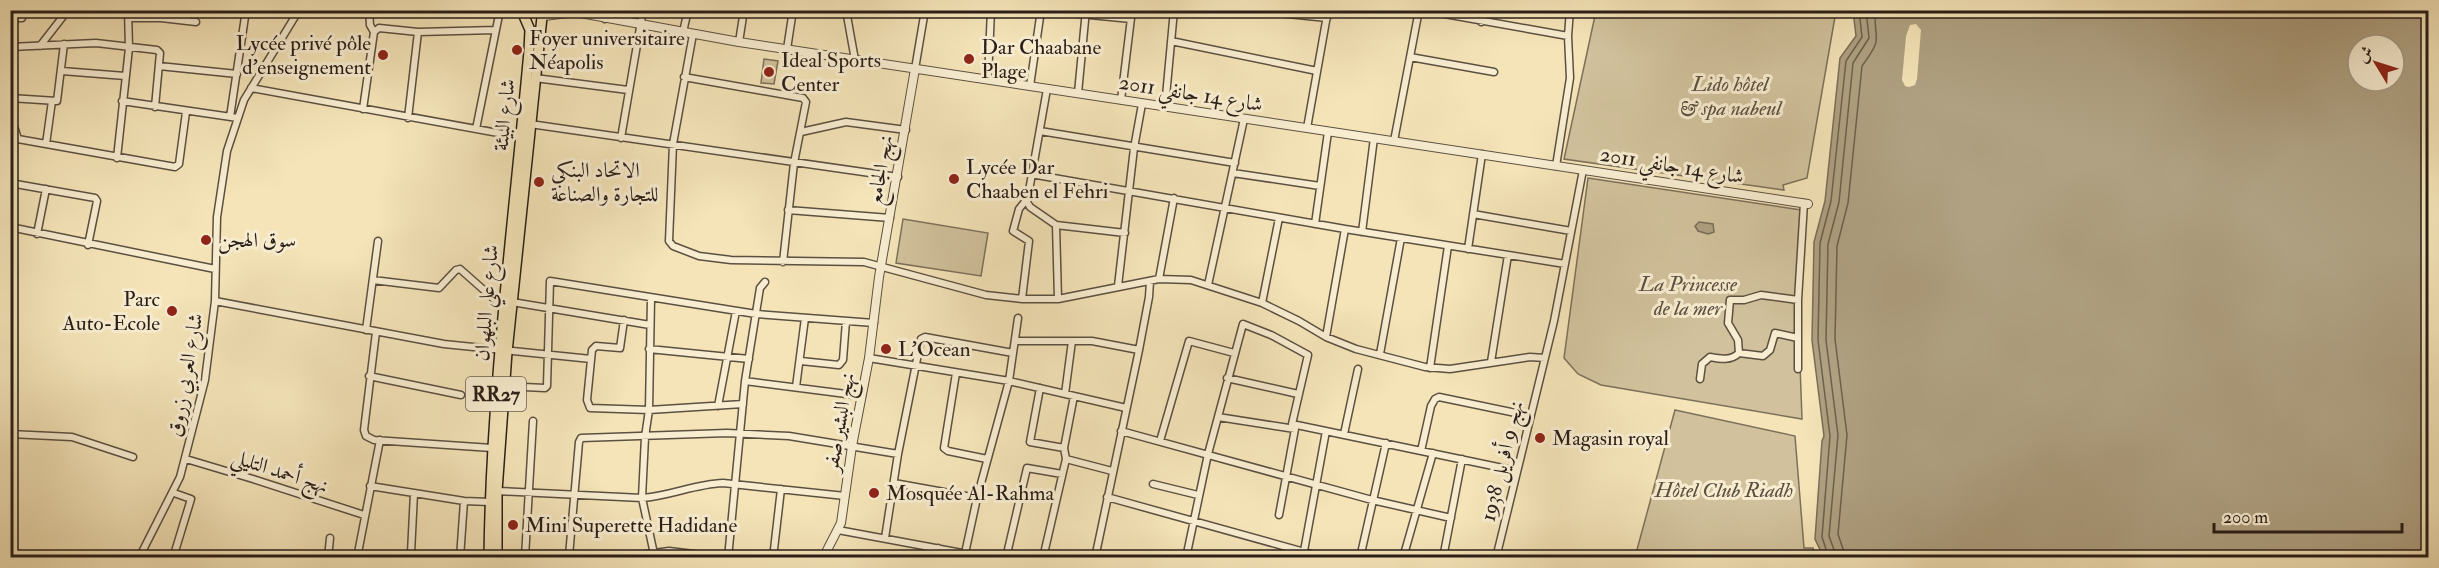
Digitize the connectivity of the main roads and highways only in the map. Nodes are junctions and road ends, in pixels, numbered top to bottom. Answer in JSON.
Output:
{"nodes":[{"id":1,"x":523,"y":13,"type":"edge"},
{"id":2,"x":544,"y":15,"type":"edge"},
{"id":3,"x":516,"y":220,"type":"junction"},
{"id":4,"x":515,"y":233,"type":"junction"},
{"id":5,"x":503,"y":351,"type":"junction"},
{"id":6,"x":489,"y":558,"type":"edge"},
{"id":7,"x":497,"y":558,"type":"edge"}],
"edges":[{"from":1,"to":2,"type":"main road"},
{"from":1,"to":3,"type":"main road","name":"شارع البيئة","number":"RR27"},
{"from":2,"to":3,"type":"main road","name":"شارع البيئة","number":"RR27"},
{"from":3,"to":4,"type":"main road","number":"RR27"},
{"from":4,"to":5,"type":"main road","name":"شارع علي البلهوان","number":"RR27"},
{"from":4,"to":5,"type":"main road","name":"شارع علي البلهوان","number":"RR27"},
{"from":5,"to":6,"type":"main road","name":"شارع علي البلهوان","number":"RR27"},
{"from":5,"to":7,"type":"main road","name":"شارع علي البلهوان","number":"RR27"}]}
